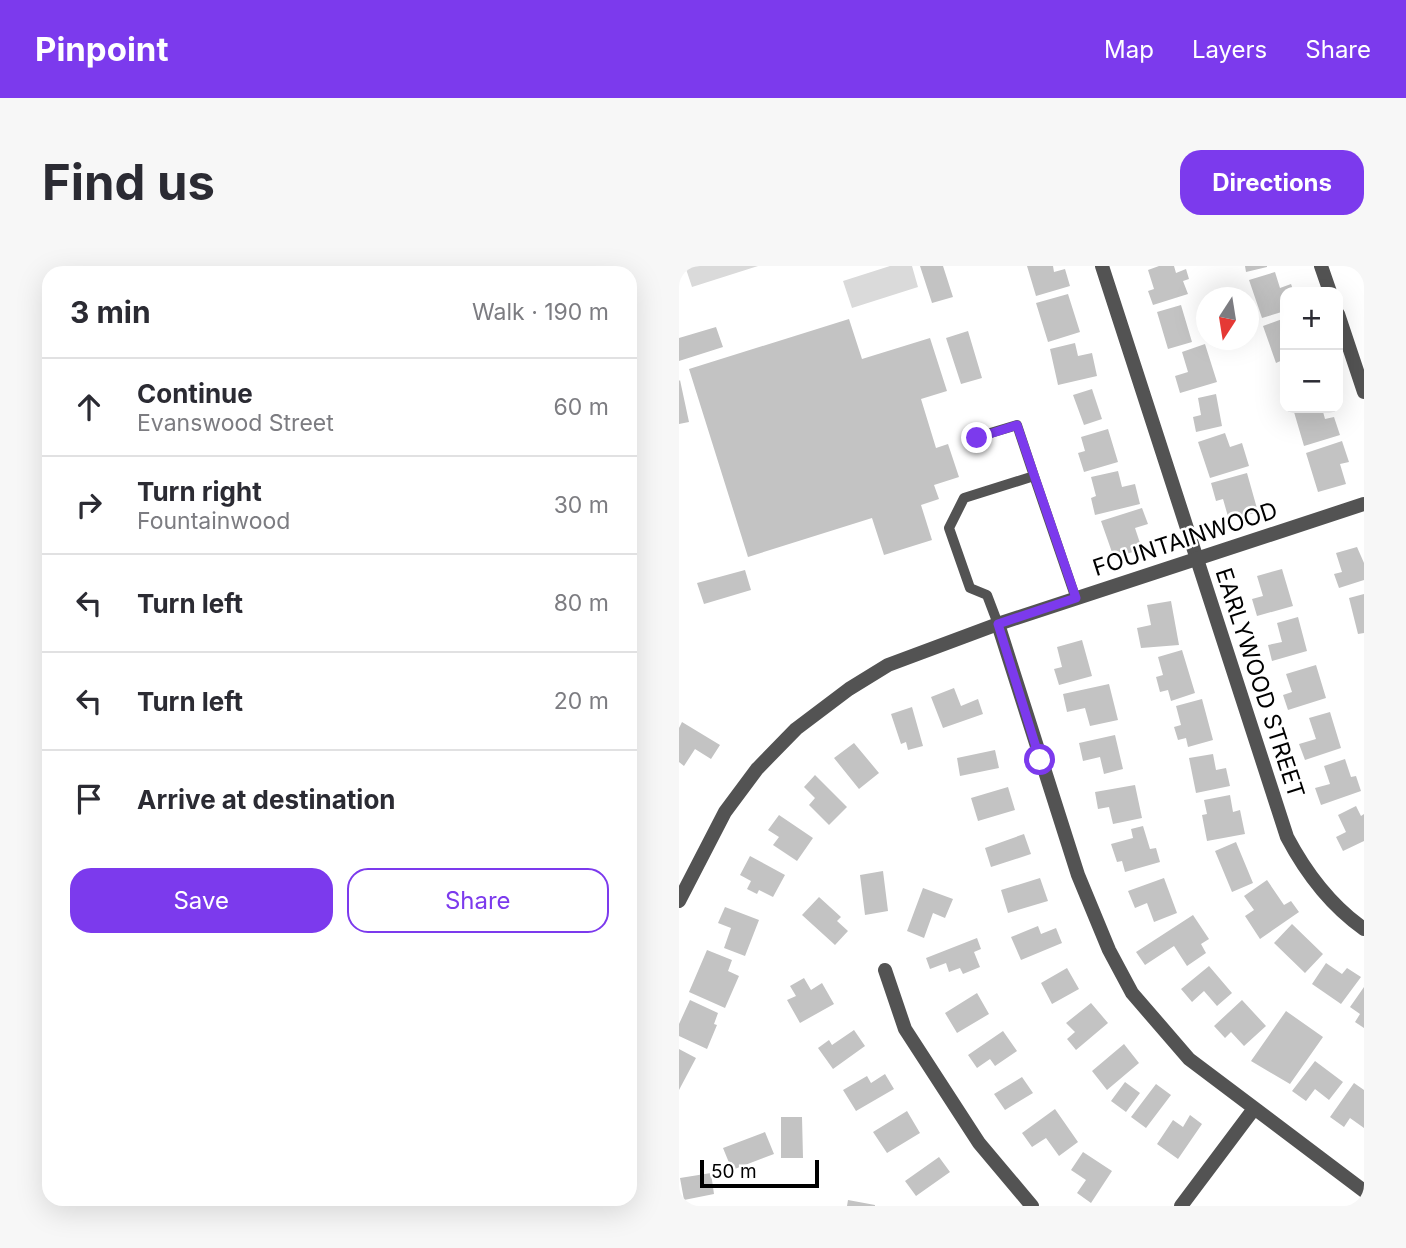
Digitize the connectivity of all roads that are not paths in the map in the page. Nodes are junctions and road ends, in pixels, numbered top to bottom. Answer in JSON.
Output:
{"nodes":[{"id":1,"x":1102,"y":266,"type":"edge"},
{"id":2,"x":1321,"y":266,"type":"edge"},
{"id":3,"x":1328,"y":287,"type":"edge"},
{"id":4,"x":1343,"y":329,"type":"edge"},
{"id":5,"x":1364,"y":392,"type":"edge"},
{"id":6,"x":977,"y":438,"type":"dead end"},
{"id":7,"x":1034,"y":476,"type":"junction"},
{"id":8,"x":1364,"y":504,"type":"edge"},
{"id":9,"x":1197,"y":559,"type":"junction"},
{"id":10,"x":1076,"y":598,"type":"junction"},
{"id":11,"x":998,"y":624,"type":"junction"},
{"id":12,"x":679,"y":901,"type":"edge"},
{"id":13,"x":1364,"y":929,"type":"edge"},
{"id":14,"x":885,"y":970,"type":"dead end"},
{"id":15,"x":1253,"y":1110,"type":"junction"},
{"id":16,"x":1364,"y":1191,"type":"edge"},
{"id":17,"x":1033,"y":1206,"type":"edge"},
{"id":18,"x":1181,"y":1206,"type":"edge"}],
"edges":[{"from":1,"to":9,"type":"street","name":"EARLYWOOD STREET"},
{"from":2,"to":3,"type":"street"},
{"from":4,"to":5,"type":"street"},
{"from":6,"to":7,"type":"lane"},
{"from":7,"to":10,"type":"lane"},
{"from":7,"to":11,"type":"lane"},
{"from":8,"to":9,"type":"street","name":"FOUNTAINWOOD"},
{"from":9,"to":10,"type":"street","name":"FOUNTAINWOOD"},
{"from":9,"to":13,"type":"street","name":"EARLYWOOD STREET"},
{"from":10,"to":11,"type":"street","name":"FOUNTAINWOOD"},
{"from":11,"to":12,"type":"street","name":"FOUNTAINWOOD"},
{"from":11,"to":15,"type":"street"},
{"from":14,"to":17,"type":"street"},
{"from":15,"to":16,"type":"street"},
{"from":15,"to":18,"type":"street"}]}
